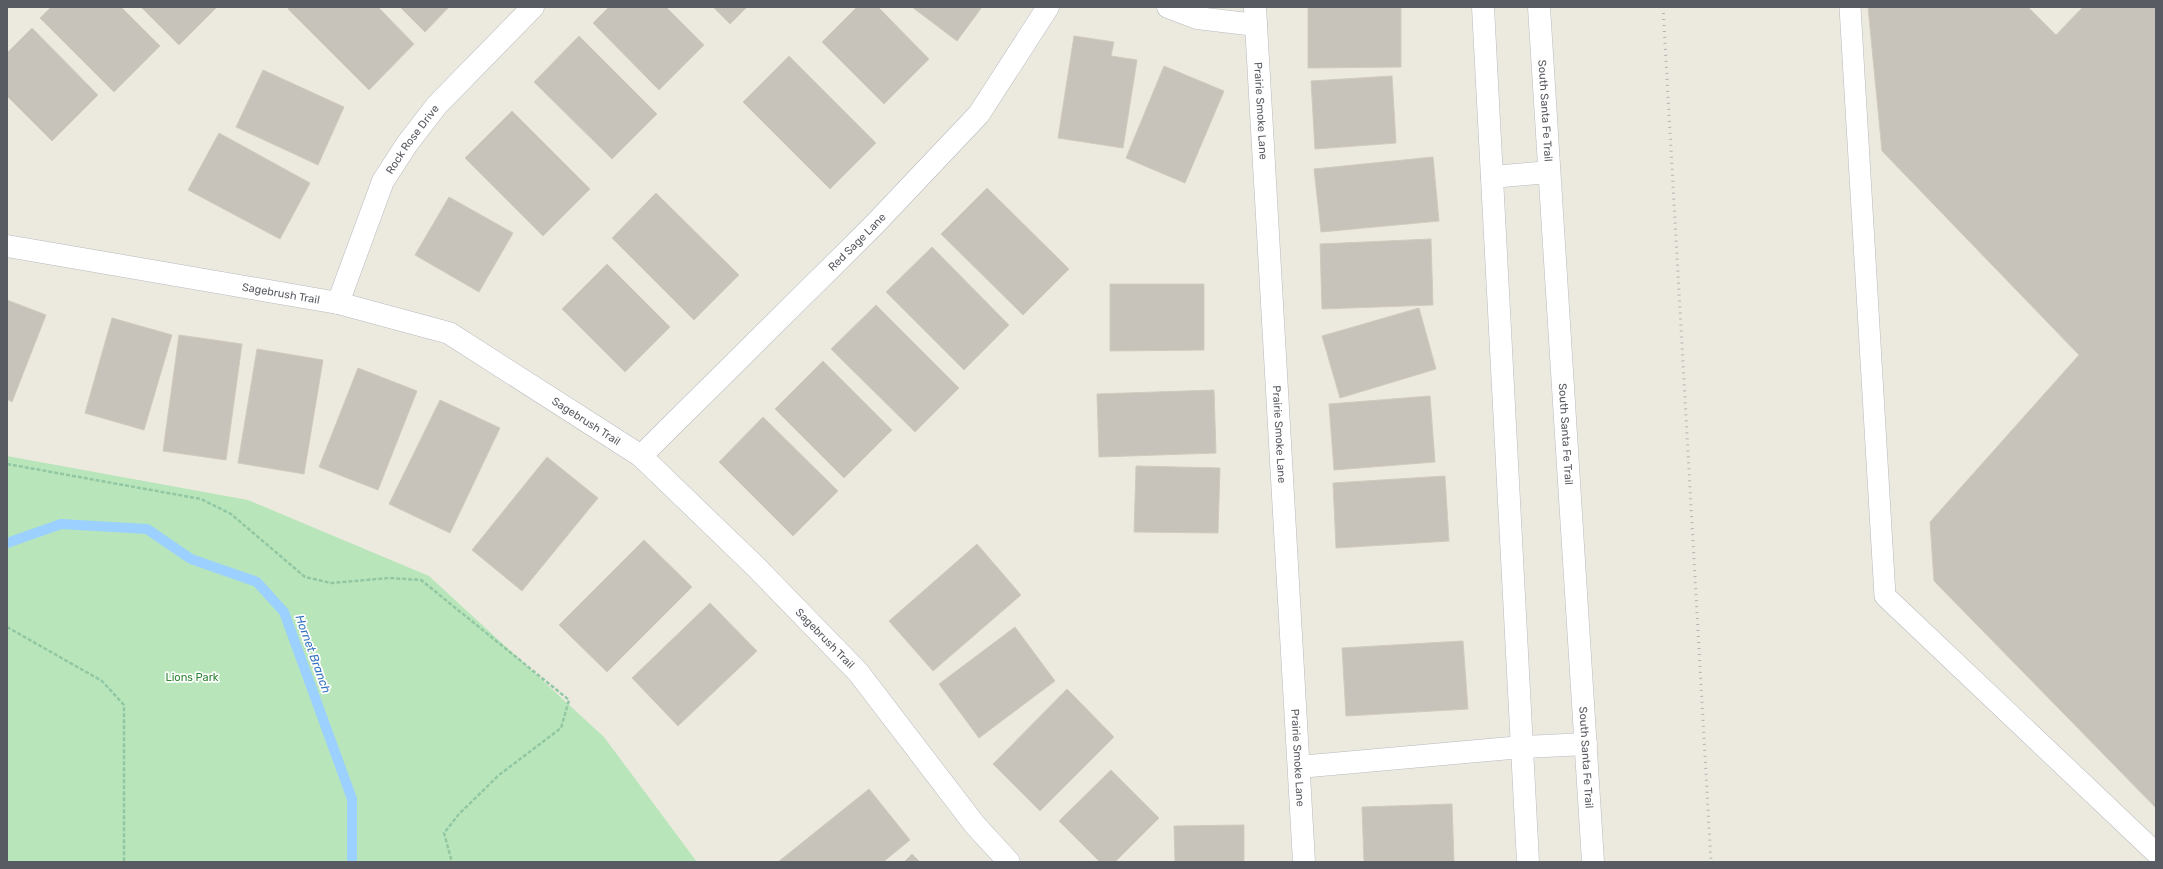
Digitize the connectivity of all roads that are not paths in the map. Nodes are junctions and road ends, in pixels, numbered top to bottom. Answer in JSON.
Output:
{"nodes":[{"id":1,"x":533,"y":7,"type":"edge"},
{"id":2,"x":1048,"y":7,"type":"edge"},
{"id":3,"x":1168,"y":7,"type":"edge"},
{"id":4,"x":1483,"y":7,"type":"edge"},
{"id":5,"x":1539,"y":7,"type":"edge"},
{"id":6,"x":1850,"y":7,"type":"edge"},
{"id":7,"x":1256,"y":16,"type":"edge"},
{"id":8,"x":1549,"y":172,"type":"junction"},
{"id":9,"x":1492,"y":177,"type":"junction"},
{"id":10,"x":7,"y":246,"type":"edge"},
{"id":11,"x":338,"y":303,"type":"junction"},
{"id":12,"x":641,"y":456,"type":"junction"},
{"id":13,"x":1586,"y":744,"type":"junction"},
{"id":14,"x":1522,"y":747,"type":"junction"},
{"id":15,"x":1299,"y":767,"type":"junction"},
{"id":16,"x":2156,"y":853,"type":"edge"},
{"id":17,"x":1009,"y":862,"type":"edge"},
{"id":18,"x":1304,"y":862,"type":"edge"},
{"id":19,"x":1528,"y":862,"type":"edge"},
{"id":20,"x":1593,"y":862,"type":"edge"}],
"edges":[{"from":1,"to":11,"type":"street","name":"Rock Rose Drive"},
{"from":2,"to":12,"type":"street","name":"Red Sage Lane"},
{"from":3,"to":7,"type":"street"},
{"from":4,"to":9,"type":"street"},
{"from":5,"to":8,"type":"street","name":"South Santa Fe Trail"},
{"from":6,"to":16,"type":"lane"},
{"from":7,"to":15,"type":"street","name":"Prairie Smoke Lane"},
{"from":8,"to":9,"type":"street"},
{"from":8,"to":13,"type":"street","name":"South Santa Fe Trail"},
{"from":9,"to":14,"type":"street"},
{"from":10,"to":11,"type":"street","name":"Sagebrush Trail"},
{"from":11,"to":12,"type":"street","name":"Sagebrush Trail"},
{"from":12,"to":17,"type":"street","name":"Sagebrush Trail"},
{"from":13,"to":14,"type":"street"},
{"from":13,"to":20,"type":"street","name":"South Santa Fe Trail"},
{"from":14,"to":15,"type":"street"},
{"from":14,"to":19,"type":"street"},
{"from":15,"to":18,"type":"street","name":"Prairie Smoke Lane"}]}
